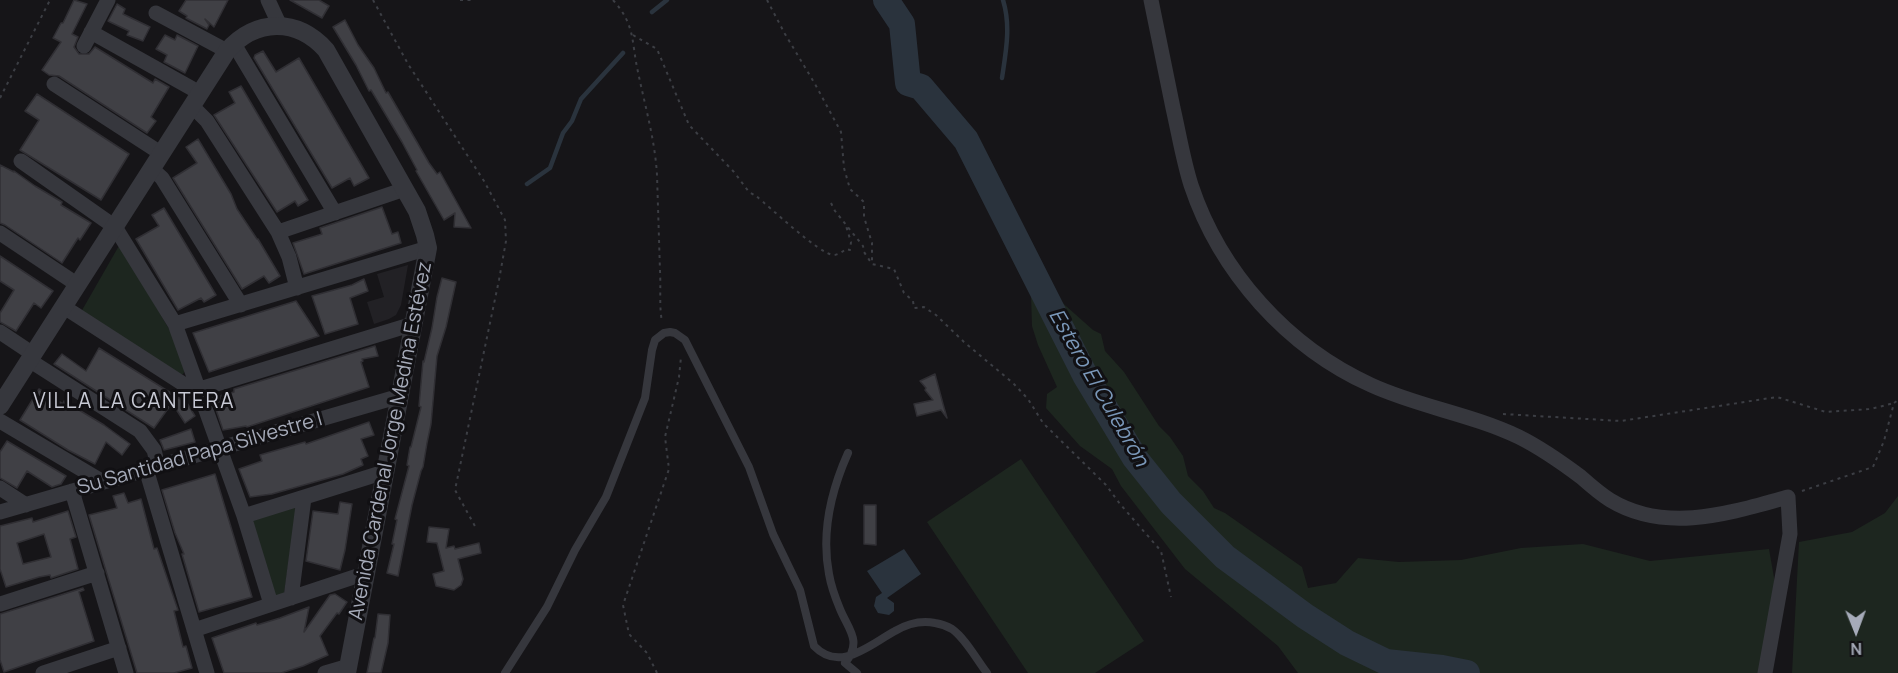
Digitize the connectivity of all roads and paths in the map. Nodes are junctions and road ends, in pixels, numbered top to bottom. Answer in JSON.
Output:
{"nodes":[{"id":1,"x":50,"y":0,"type":"edge"},
{"id":2,"x":108,"y":0,"type":"edge"},
{"id":3,"x":268,"y":0,"type":"edge"},
{"id":4,"x":373,"y":0,"type":"edge"},
{"id":5,"x":460,"y":0,"type":"edge"},
{"id":6,"x":475,"y":0,"type":"edge"},
{"id":7,"x":613,"y":0,"type":"edge"},
{"id":8,"x":767,"y":0,"type":"edge"},
{"id":9,"x":1151,"y":0,"type":"edge"},
{"id":10,"x":156,"y":13,"type":"dead end"},
{"id":11,"x":280,"y":26,"type":"junction"},
{"id":12,"x":91,"y":32,"type":"junction"},
{"id":13,"x":633,"y":35,"type":"junction"},
{"id":14,"x":84,"y":46,"type":"dead end"},
{"id":15,"x":231,"y":48,"type":"junction"},
{"id":16,"x":54,"y":84,"type":"dead end"},
{"id":17,"x":0,"y":98,"type":"edge"},
{"id":18,"x":196,"y":100,"type":"junction"},
{"id":19,"x":21,"y":161,"type":"dead end"},
{"id":20,"x":157,"y":162,"type":"junction"},
{"id":21,"x":405,"y":189,"type":"junction"},
{"id":22,"x":831,"y":203,"type":"dead end"},
{"id":23,"x":335,"y":213,"type":"junction"},
{"id":24,"x":846,"y":226,"type":"junction"},
{"id":25,"x":115,"y":227,"type":"junction"},
{"id":26,"x":278,"y":232,"type":"junction"},
{"id":27,"x":0,"y":233,"type":"edge"},
{"id":28,"x":428,"y":249,"type":"junction"},
{"id":29,"x":872,"y":264,"type":"junction"},
{"id":30,"x":78,"y":285,"type":"junction"},
{"id":31,"x":297,"y":288,"type":"junction"},
{"id":32,"x":241,"y":305,"type":"junction"},
{"id":33,"x":64,"y":306,"type":"junction"},
{"id":34,"x":175,"y":324,"type":"junction"},
{"id":35,"x":413,"y":324,"type":"junction"},
{"id":36,"x":0,"y":332,"type":"edge"},
{"id":37,"x":664,"y":333,"type":"junction"},
{"id":38,"x":31,"y":357,"type":"junction"},
{"id":39,"x":200,"y":389,"type":"junction"},
{"id":40,"x":400,"y":396,"type":"junction"},
{"id":41,"x":1898,"y":400,"type":"edge"},
{"id":42,"x":1894,"y":403,"type":"junction"},
{"id":43,"x":0,"y":406,"type":"edge"},
{"id":44,"x":1494,"y":413,"type":"dead end"},
{"id":45,"x":0,"y":421,"type":"edge"},
{"id":46,"x":220,"y":448,"type":"junction"},
{"id":47,"x":848,"y":453,"type":"dead end"},
{"id":48,"x":152,"y":468,"type":"junction"},
{"id":49,"x":386,"y":470,"type":"junction"},
{"id":50,"x":103,"y":482,"type":"junction"},
{"id":51,"x":0,"y":488,"type":"edge"},
{"id":52,"x":72,"y":491,"type":"junction"},
{"id":53,"x":1788,"y":497,"type":"junction"},
{"id":54,"x":304,"y":498,"type":"junction"},
{"id":55,"x":26,"y":505,"type":"junction"},
{"id":56,"x":0,"y":512,"type":"edge"},
{"id":57,"x":244,"y":516,"type":"junction"},
{"id":58,"x":476,"y":528,"type":"dead end"},
{"id":59,"x":98,"y":573,"type":"junction"},
{"id":60,"x":366,"y":573,"type":"junction"},
{"id":61,"x":1171,"y":597,"type":"dead end"},
{"id":62,"x":291,"y":598,"type":"junction"},
{"id":63,"x":0,"y":604,"type":"edge"},
{"id":64,"x":271,"y":604,"type":"junction"},
{"id":65,"x":194,"y":630,"type":"junction"},
{"id":66,"x":119,"y":648,"type":"junction"},
{"id":67,"x":845,"y":663,"type":"junction"},
{"id":68,"x":348,"y":669,"type":"edge"},
{"id":69,"x":43,"y":673,"type":"edge"},
{"id":70,"x":126,"y":673,"type":"edge"},
{"id":71,"x":207,"y":673,"type":"edge"},
{"id":72,"x":325,"y":673,"type":"edge"},
{"id":73,"x":505,"y":673,"type":"edge"},
{"id":74,"x":657,"y":673,"type":"edge"},
{"id":75,"x":857,"y":673,"type":"edge"},
{"id":76,"x":987,"y":673,"type":"edge"},
{"id":77,"x":1765,"y":673,"type":"edge"}],
"edges":[{"from":1,"to":17,"type":"path"},
{"from":2,"to":12,"type":"street"},
{"from":3,"to":11,"type":"street"},
{"from":4,"to":58,"type":"path"},
{"from":5,"to":6,"type":"path"},
{"from":7,"to":13,"type":"path"},
{"from":8,"to":29,"type":"path"},
{"from":9,"to":53,"type":"street"},
{"from":10,"to":15,"type":"street"},
{"from":11,"to":15,"type":"street","name":"Avenida Cardenal Jorge Medina Estévez"},
{"from":11,"to":21,"type":"street","name":"Avenida Cardenal Jorge Medina Estévez"},
{"from":12,"to":14,"type":"street"},
{"from":12,"to":18,"type":"street"},
{"from":13,"to":24,"type":"path"},
{"from":13,"to":37,"type":"path"},
{"from":15,"to":18,"type":"street","name":"Avenida Cardenal Jorge Medina Estévez"},
{"from":15,"to":23,"type":"street"},
{"from":16,"to":20,"type":"street"},
{"from":18,"to":20,"type":"street","name":"Avenida Cardenal Jorge Medina Estévez"},
{"from":18,"to":26,"type":"street"},
{"from":19,"to":25,"type":"street"},
{"from":20,"to":25,"type":"street","name":"Avenida Cardenal Jorge Medina Estévez"},
{"from":20,"to":32,"type":"street"},
{"from":21,"to":23,"type":"street"},
{"from":21,"to":28,"type":"street","name":"Avenida Cardenal Jorge Medina Estévez"},
{"from":22,"to":24,"type":"path"},
{"from":23,"to":26,"type":"street"},
{"from":24,"to":29,"type":"path"},
{"from":25,"to":30,"type":"street","name":"Avenida Cardenal Jorge Medina Estévez"},
{"from":25,"to":34,"type":"street"},
{"from":26,"to":31,"type":"street"},
{"from":27,"to":30,"type":"street"},
{"from":28,"to":31,"type":"street"},
{"from":28,"to":35,"type":"street","name":"Avenida Cardenal Jorge Medina Estévez"},
{"from":29,"to":61,"type":"path"},
{"from":30,"to":33,"type":"street","name":"Avenida Cardenal Jorge Medina Estévez"},
{"from":31,"to":32,"type":"street"},
{"from":32,"to":34,"type":"street"},
{"from":33,"to":38,"type":"street","name":"Avenida Cardenal Jorge Medina Estévez"},
{"from":33,"to":39,"type":"street"},
{"from":34,"to":39,"type":"street"},
{"from":35,"to":39,"type":"street"},
{"from":35,"to":40,"type":"street","name":"Avenida Cardenal Jorge Medina Estévez"},
{"from":36,"to":38,"type":"street"},
{"from":37,"to":67,"type":"lane"},
{"from":37,"to":73,"type":"lane"},
{"from":37,"to":74,"type":"path"},
{"from":38,"to":43,"type":"street","name":"Avenida Cardenal Jorge Medina Estévez"},
{"from":38,"to":48,"type":"street"},
{"from":39,"to":46,"type":"street"},
{"from":40,"to":46,"type":"street","name":"Su Santidad Papa Silvestre I"},
{"from":40,"to":49,"type":"street","name":"Avenida Cardenal Jorge Medina Estévez"},
{"from":41,"to":42,"type":"path"},
{"from":42,"to":44,"type":"path"},
{"from":42,"to":53,"type":"path"},
{"from":45,"to":50,"type":"street"},
{"from":46,"to":48,"type":"street","name":"Su Santidad Papa Silvestre I"},
{"from":46,"to":57,"type":"street"},
{"from":47,"to":67,"type":"lane"},
{"from":48,"to":50,"type":"street","name":"Su Santidad Papa Silvestre I"},
{"from":48,"to":65,"type":"street"},
{"from":49,"to":54,"type":"street"},
{"from":49,"to":60,"type":"street","name":"Avenida Cardenal Jorge Medina Estévez"},
{"from":50,"to":52,"type":"street","name":"Su Santidad Papa Silvestre I"},
{"from":51,"to":55,"type":"street"},
{"from":52,"to":55,"type":"street","name":"Su Santidad Papa Silvestre I"},
{"from":52,"to":59,"type":"street"},
{"from":53,"to":77,"type":"street"},
{"from":54,"to":57,"type":"street"},
{"from":54,"to":62,"type":"street"},
{"from":55,"to":56,"type":"street","name":"Su Santidad Papa Silvestre I"},
{"from":57,"to":64,"type":"street"},
{"from":59,"to":63,"type":"street"},
{"from":59,"to":66,"type":"street"},
{"from":60,"to":62,"type":"street"},
{"from":60,"to":68,"type":"street","name":"Avenida Cardenal Jorge Medina Estévez"},
{"from":62,"to":64,"type":"street"},
{"from":64,"to":65,"type":"street"},
{"from":65,"to":71,"type":"street"},
{"from":66,"to":69,"type":"street"},
{"from":66,"to":70,"type":"street"},
{"from":67,"to":75,"type":"lane"},
{"from":67,"to":76,"type":"lane"},
{"from":68,"to":72,"type":"street"}]}
